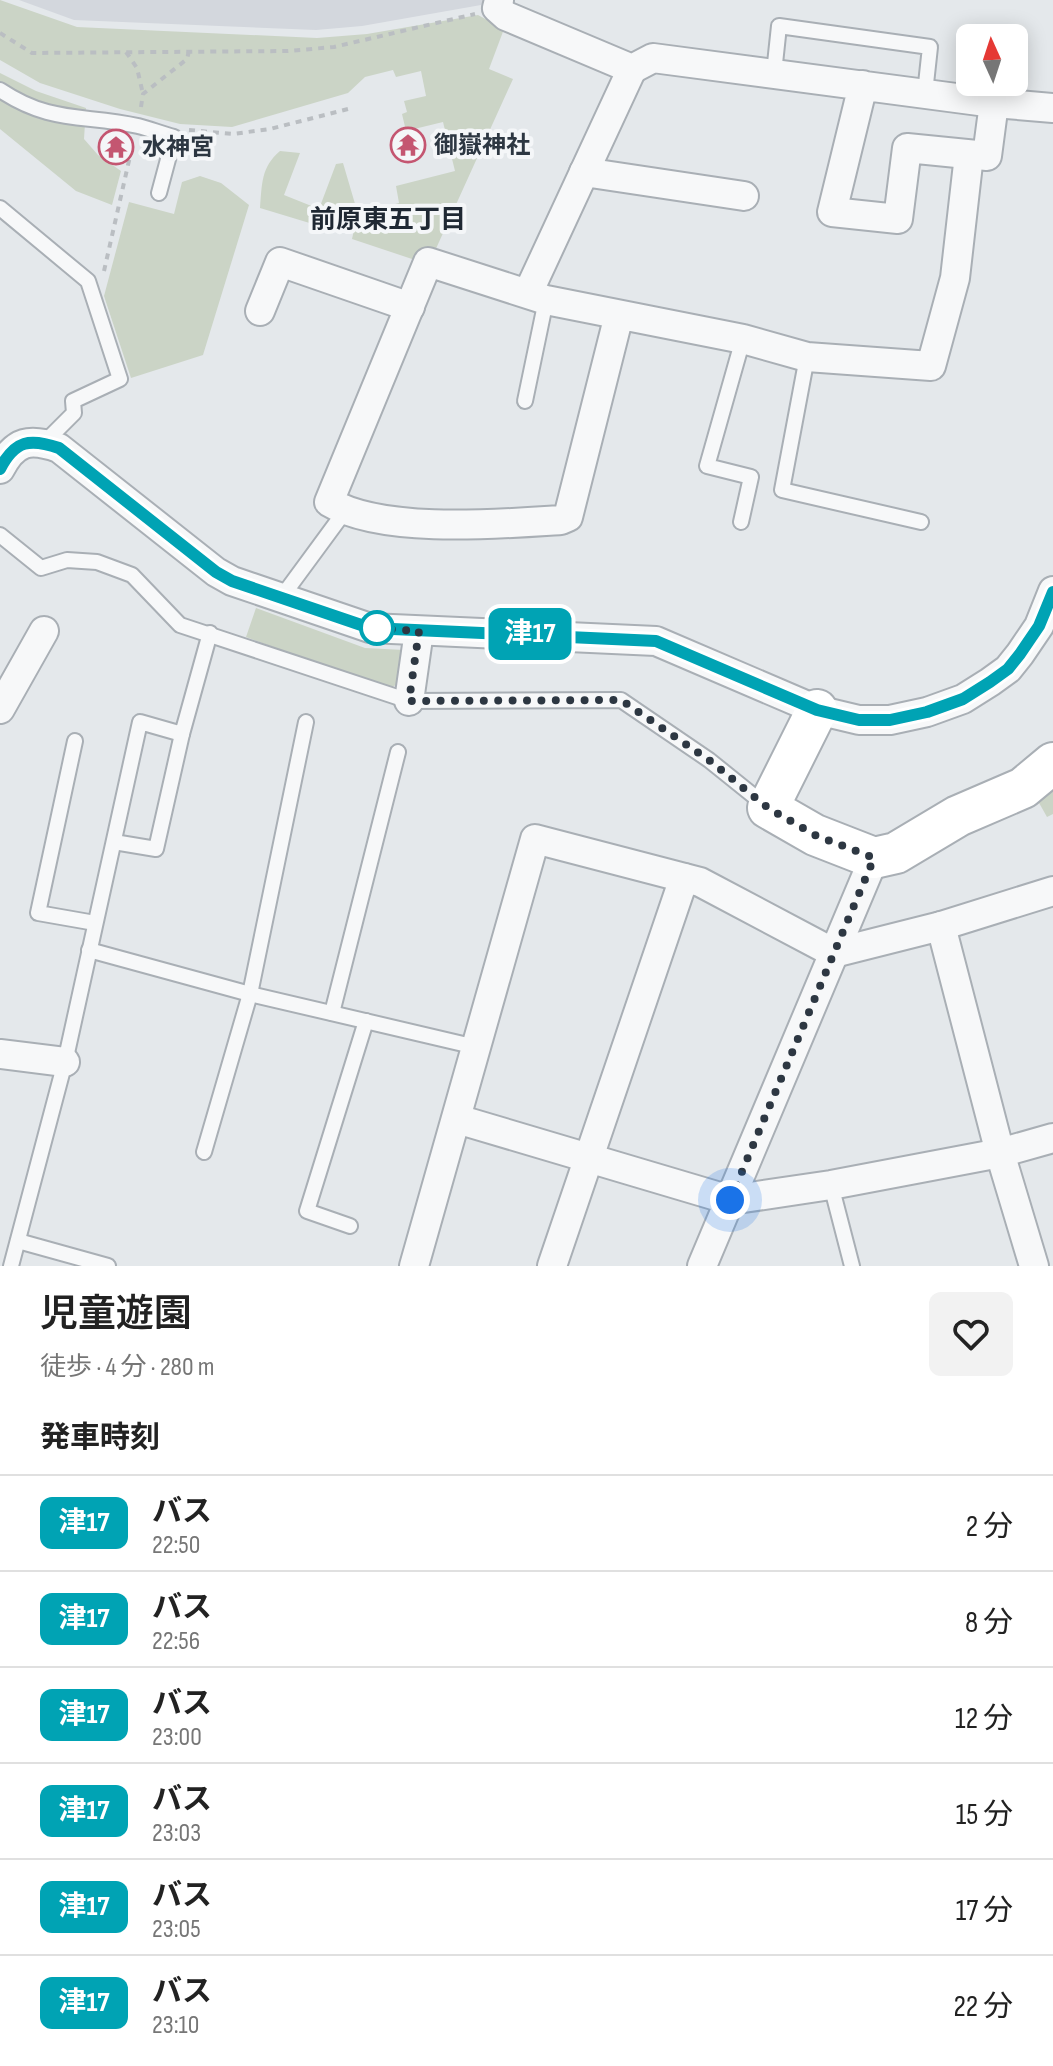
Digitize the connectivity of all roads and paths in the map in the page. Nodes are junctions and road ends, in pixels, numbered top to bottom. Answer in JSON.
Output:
{"nodes":[{"id":1,"x":498,"y":4,"type":"edge"},
{"id":2,"x":0,"y":33,"type":"edge"},
{"id":3,"x":189,"y":51,"type":"junction"},
{"id":4,"x":126,"y":52,"type":"junction"},
{"id":5,"x":632,"y":69,"type":"junction"},
{"id":6,"x":774,"y":73,"type":"junction"},
{"id":7,"x":863,"y":85,"type":"junction"},
{"id":8,"x":0,"y":90,"type":"edge"},
{"id":9,"x":925,"y":93,"type":"junction"},
{"id":10,"x":143,"y":94,"type":"junction"},
{"id":11,"x":994,"y":103,"type":"junction"},
{"id":12,"x":352,"y":108,"type":"dead end"},
{"id":13,"x":1053,"y":108,"type":"edge"},
{"id":14,"x":136,"y":132,"type":"junction"},
{"id":15,"x":969,"y":155,"type":"junction"},
{"id":16,"x":584,"y":172,"type":"junction"},
{"id":17,"x":159,"y":193,"type":"dead end"},
{"id":18,"x":744,"y":196,"type":"dead end"},
{"id":19,"x":0,"y":208,"type":"edge"},
{"id":20,"x":537,"y":296,"type":"junction"},
{"id":21,"x":96,"y":305,"type":"junction"},
{"id":22,"x":410,"y":307,"type":"junction"},
{"id":23,"x":260,"y":311,"type":"dead end"},
{"id":24,"x":619,"y":315,"type":"junction"},
{"id":25,"x":743,"y":339,"type":"junction"},
{"id":26,"x":807,"y":357,"type":"junction"},
{"id":27,"x":525,"y":401,"type":"dead end"},
{"id":28,"x":44,"y":443,"type":"junction"},
{"id":29,"x":1,"y":464,"type":"edge"},
{"id":30,"x":345,"y":511,"type":"junction"},
{"id":31,"x":741,"y":522,"type":"dead end"},
{"id":32,"x":921,"y":522,"type":"dead end"},
{"id":33,"x":0,"y":535,"type":"edge"},
{"id":34,"x":1053,"y":591,"type":"edge"},
{"id":35,"x":281,"y":598,"type":"junction"},
{"id":36,"x":44,"y":631,"type":"dead end"},
{"id":37,"x":419,"y":631,"type":"junction"},
{"id":38,"x":210,"y":633,"type":"junction"},
{"id":39,"x":409,"y":701,"type":"junction"},
{"id":40,"x":0,"y":709,"type":"edge"},
{"id":41,"x":817,"y":710,"type":"junction"},
{"id":42,"x":306,"y":722,"type":"dead end"},
{"id":43,"x":182,"y":734,"type":"junction"},
{"id":44,"x":75,"y":741,"type":"dead end"},
{"id":45,"x":398,"y":752,"type":"dead end"},
{"id":46,"x":1053,"y":763,"type":"edge"},
{"id":47,"x":768,"y":808,"type":"junction"},
{"id":48,"x":114,"y":842,"type":"junction"},
{"id":49,"x":874,"y":858,"type":"junction"},
{"id":50,"x":684,"y":878,"type":"junction"},
{"id":51,"x":1053,"y":891,"type":"edge"},
{"id":52,"x":95,"y":923,"type":"junction"},
{"id":53,"x":941,"y":926,"type":"junction"},
{"id":54,"x":89,"y":950,"type":"junction"},
{"id":55,"x":834,"y":953,"type":"junction"},
{"id":56,"x":250,"y":994,"type":"junction"},
{"id":57,"x":332,"y":1013,"type":"junction"},
{"id":58,"x":366,"y":1021,"type":"junction"},
{"id":59,"x":476,"y":1047,"type":"junction"},
{"id":60,"x":0,"y":1054,"type":"edge"},
{"id":61,"x":65,"y":1062,"type":"junction"},
{"id":62,"x":457,"y":1119,"type":"junction"},
{"id":63,"x":1053,"y":1138,"type":"edge"},
{"id":64,"x":204,"y":1152,"type":"dead end"},
{"id":65,"x":1000,"y":1153,"type":"junction"},
{"id":66,"x":587,"y":1158,"type":"junction"},
{"id":67,"x":831,"y":1185,"type":"junction"},
{"id":68,"x":730,"y":1200,"type":"junction"},
{"id":69,"x":350,"y":1226,"type":"dead end"},
{"id":70,"x":18,"y":1241,"type":"junction"},
{"id":71,"x":1053,"y":1264,"type":"edge"},
{"id":72,"x":11,"y":1266,"type":"edge"},
{"id":73,"x":108,"y":1266,"type":"edge"},
{"id":74,"x":414,"y":1266,"type":"edge"},
{"id":75,"x":552,"y":1266,"type":"edge"},
{"id":76,"x":702,"y":1266,"type":"edge"},
{"id":77,"x":852,"y":1266,"type":"edge"},
{"id":78,"x":1034,"y":1266,"type":"edge"},
{"id":79,"x":1047,"y":1266,"type":"edge"}],
"edges":[{"from":1,"to":3,"type":"path"},
{"from":1,"to":5,"type":"street"},
{"from":2,"to":4,"type":"path"},
{"from":3,"to":4,"type":"path"},
{"from":3,"to":10,"type":"path"},
{"from":4,"to":10,"type":"path"},
{"from":5,"to":6,"type":"street"},
{"from":5,"to":16,"type":"street"},
{"from":6,"to":7,"type":"street"},
{"from":6,"to":9,"type":"lane"},
{"from":7,"to":9,"type":"street"},
{"from":7,"to":15,"type":"street"},
{"from":8,"to":14,"type":"lane"},
{"from":9,"to":11,"type":"street"},
{"from":10,"to":14,"type":"path"},
{"from":11,"to":13,"type":"street"},
{"from":11,"to":15,"type":"street"},
{"from":12,"to":14,"type":"path"},
{"from":14,"to":17,"type":"lane"},
{"from":14,"to":21,"type":"path"},
{"from":15,"to":26,"type":"street"},
{"from":16,"to":18,"type":"street"},
{"from":16,"to":20,"type":"street"},
{"from":19,"to":21,"type":"lane"},
{"from":20,"to":22,"type":"street"},
{"from":20,"to":24,"type":"street"},
{"from":20,"to":27,"type":"lane"},
{"from":21,"to":28,"type":"lane"},
{"from":22,"to":23,"type":"street"},
{"from":22,"to":30,"type":"street"},
{"from":24,"to":25,"type":"street"},
{"from":24,"to":30,"type":"street"},
{"from":25,"to":26,"type":"street"},
{"from":25,"to":31,"type":"lane"},
{"from":26,"to":32,"type":"lane"},
{"from":28,"to":29,"type":"street"},
{"from":28,"to":35,"type":"street"},
{"from":30,"to":35,"type":"lane"},
{"from":33,"to":38,"type":"lane"},
{"from":34,"to":41,"type":"street"},
{"from":35,"to":37,"type":"street"},
{"from":36,"to":40,"type":"street"},
{"from":37,"to":39,"type":"street"},
{"from":37,"to":41,"type":"street"},
{"from":38,"to":39,"type":"lane"},
{"from":38,"to":43,"type":"lane"},
{"from":39,"to":47,"type":"lane"},
{"from":41,"to":47,"type":"street"},
{"from":42,"to":56,"type":"lane"},
{"from":43,"to":48,"type":"lane"},
{"from":43,"to":48,"type":"lane"},
{"from":44,"to":52,"type":"lane"},
{"from":45,"to":57,"type":"lane"},
{"from":46,"to":49,"type":"street"},
{"from":47,"to":49,"type":"street"},
{"from":48,"to":52,"type":"lane"},
{"from":49,"to":55,"type":"street"},
{"from":50,"to":55,"type":"street"},
{"from":50,"to":59,"type":"street"},
{"from":50,"to":66,"type":"street"},
{"from":51,"to":53,"type":"street"},
{"from":52,"to":54,"type":"lane"},
{"from":53,"to":55,"type":"street"},
{"from":53,"to":65,"type":"street"},
{"from":54,"to":56,"type":"lane"},
{"from":54,"to":61,"type":"lane"},
{"from":55,"to":68,"type":"street"},
{"from":56,"to":57,"type":"lane"},
{"from":56,"to":64,"type":"lane"},
{"from":57,"to":58,"type":"lane"},
{"from":58,"to":59,"type":"lane"},
{"from":58,"to":69,"type":"lane"},
{"from":59,"to":62,"type":"street"},
{"from":60,"to":61,"type":"street"},
{"from":61,"to":70,"type":"lane"},
{"from":62,"to":66,"type":"street"},
{"from":62,"to":74,"type":"street"},
{"from":63,"to":65,"type":"street"},
{"from":65,"to":67,"type":"street"},
{"from":65,"to":78,"type":"street"},
{"from":66,"to":68,"type":"street"},
{"from":66,"to":75,"type":"street"},
{"from":67,"to":68,"type":"street"},
{"from":67,"to":77,"type":"lane"},
{"from":68,"to":76,"type":"street"},
{"from":70,"to":72,"type":"lane"},
{"from":70,"to":73,"type":"lane"},
{"from":71,"to":79,"type":"street"}]}
